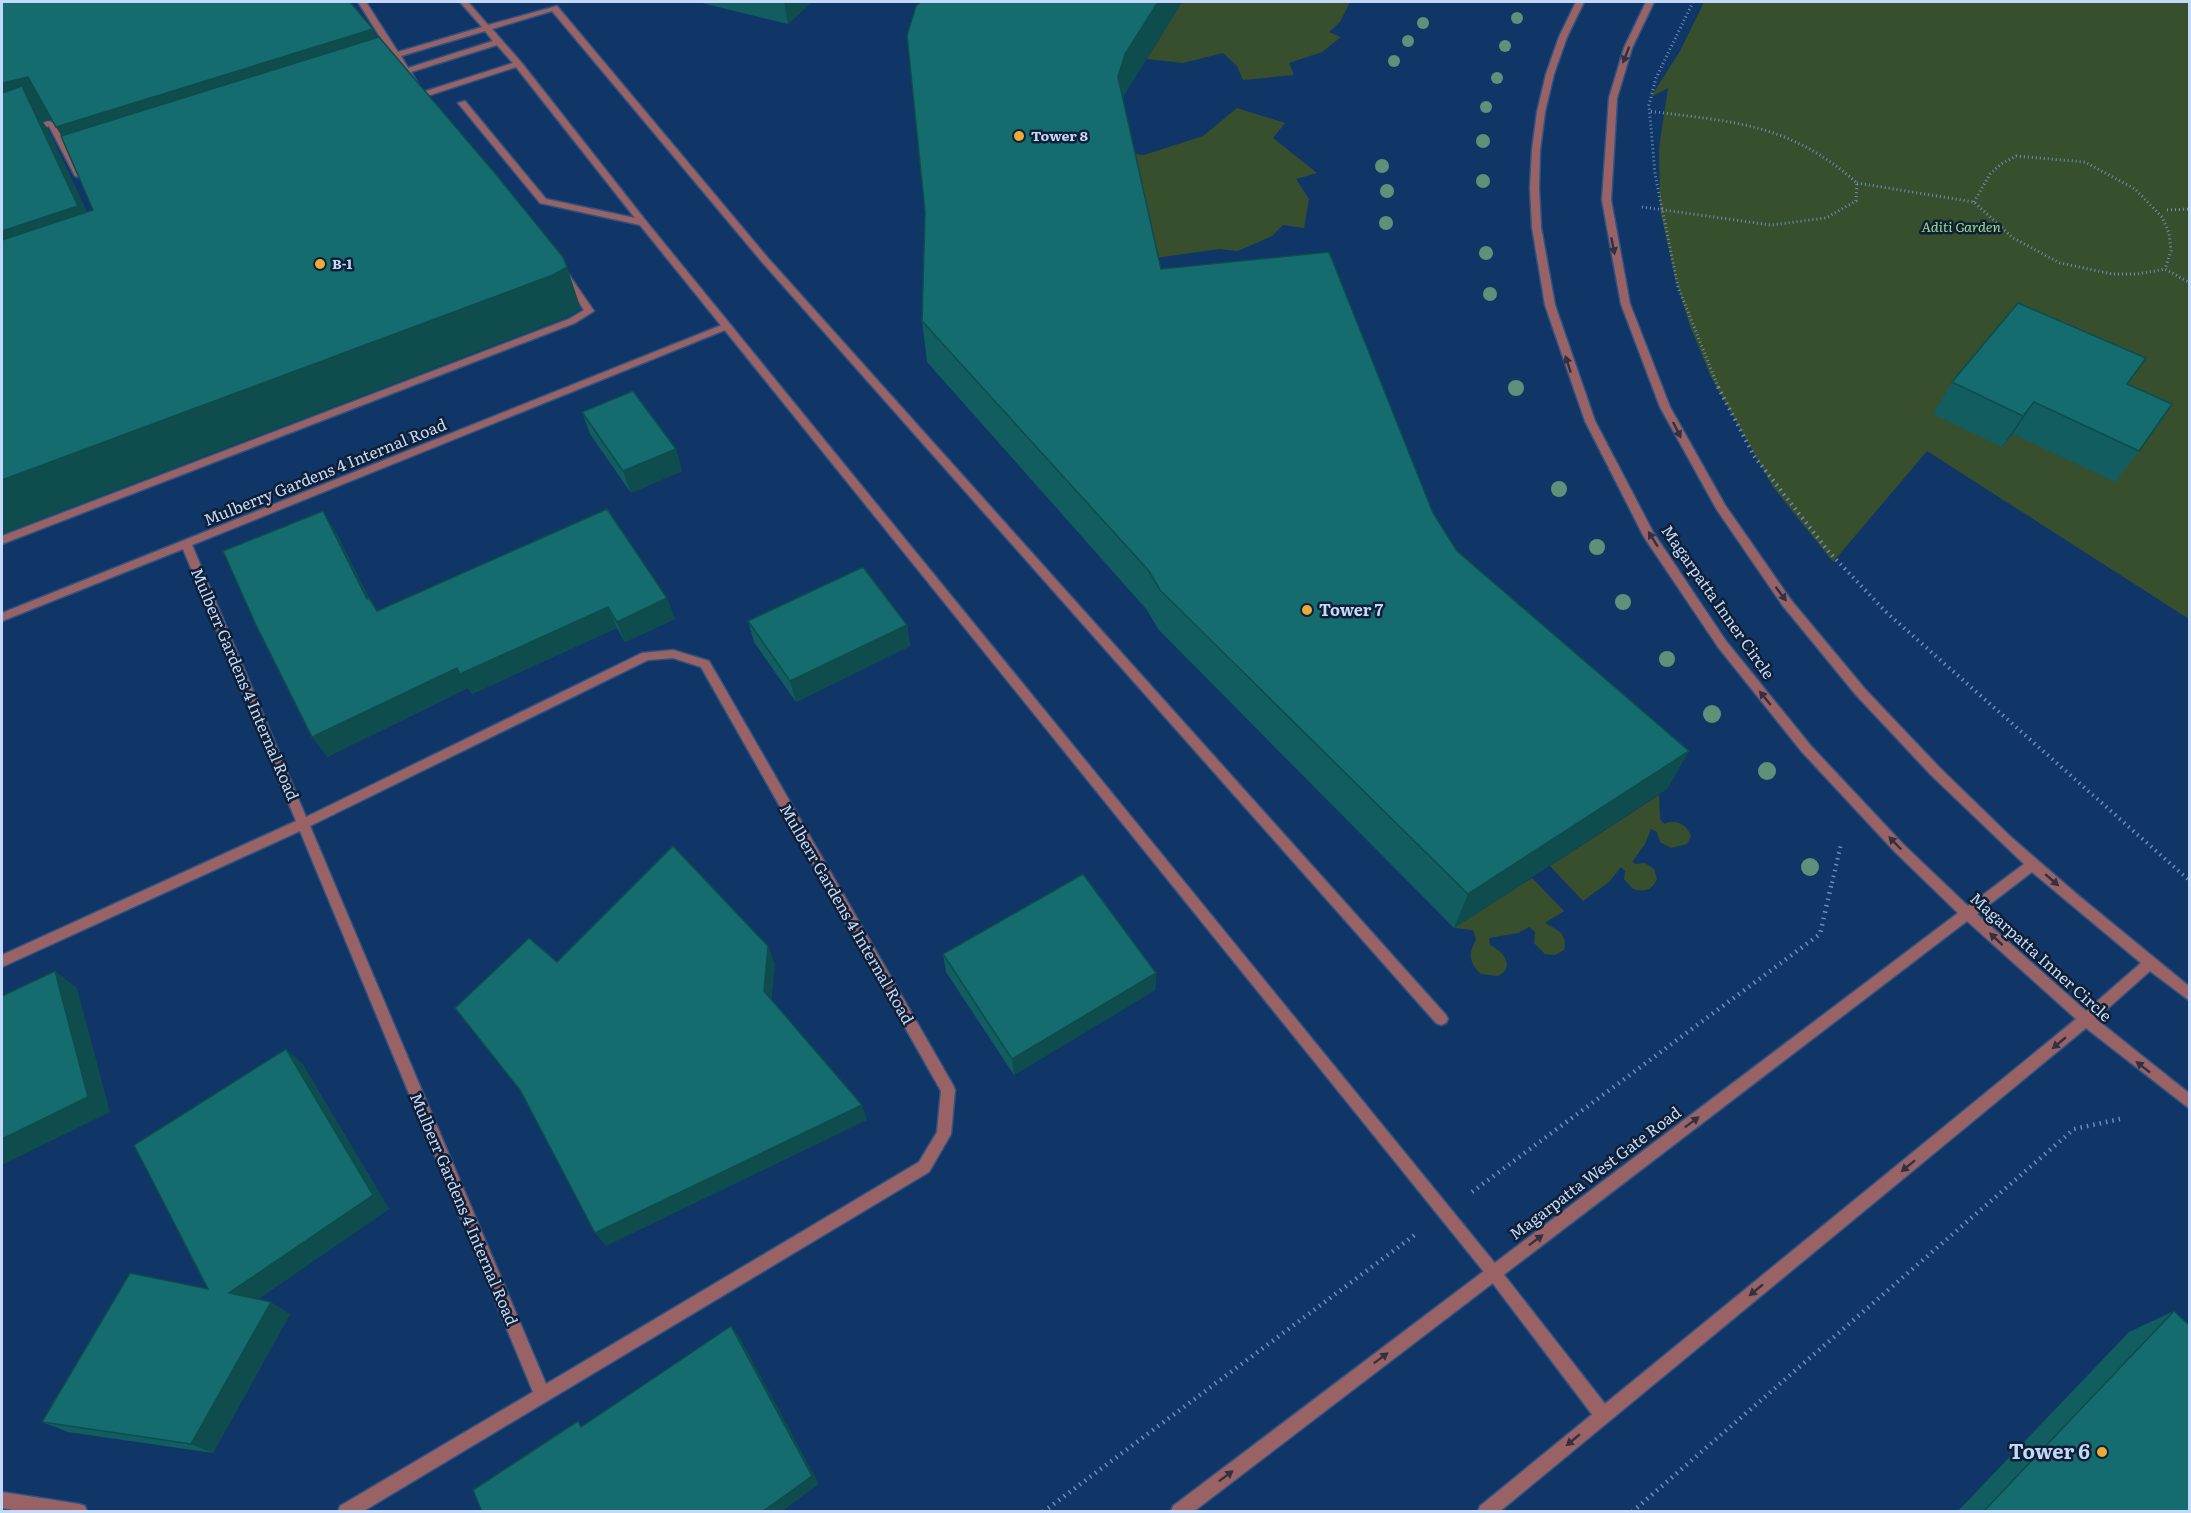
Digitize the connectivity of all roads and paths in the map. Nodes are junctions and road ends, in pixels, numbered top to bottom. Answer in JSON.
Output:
{"nodes":[{"id":1,"x":362,"y":2,"type":"edge"},
{"id":2,"x":464,"y":2,"type":"edge"},
{"id":3,"x":1580,"y":2,"type":"edge"},
{"id":4,"x":1650,"y":2,"type":"edge"},
{"id":5,"x":1693,"y":2,"type":"edge"},
{"id":6,"x":487,"y":29,"type":"junction"},
{"id":7,"x":498,"y":42,"type":"junction"},
{"id":8,"x":397,"y":55,"type":"junction"},
{"id":9,"x":518,"y":64,"type":"junction"},
{"id":10,"x":406,"y":71,"type":"junction"},
{"id":11,"x":383,"y":78,"type":"edge"},
{"id":12,"x":421,"y":95,"type":"junction"},
{"id":13,"x":462,"y":102,"type":"dead end"},
{"id":14,"x":428,"y":104,"type":"edge"},
{"id":15,"x":1612,"y":106,"type":"junction"},
{"id":16,"x":1648,"y":111,"type":"junction"},
{"id":17,"x":2,"y":138,"type":"edge"},
{"id":18,"x":90,"y":172,"type":"edge"},
{"id":19,"x":1857,"y":183,"type":"junction"},
{"id":20,"x":2150,"y":194,"type":"dead end"},
{"id":21,"x":1608,"y":202,"type":"junction"},
{"id":22,"x":1974,"y":202,"type":"junction"},
{"id":23,"x":2167,"y":210,"type":"dead end"},
{"id":24,"x":2190,"y":210,"type":"edge"},
{"id":25,"x":1663,"y":211,"type":"junction"},
{"id":26,"x":643,"y":223,"type":"junction"},
{"id":27,"x":2176,"y":251,"type":"dead end"},
{"id":28,"x":553,"y":261,"type":"edge"},
{"id":29,"x":2164,"y":269,"type":"junction"},
{"id":30,"x":2190,"y":283,"type":"edge"},
{"id":31,"x":727,"y":326,"type":"junction"},
{"id":32,"x":2,"y":540,"type":"edge"},
{"id":33,"x":186,"y":544,"type":"junction"},
{"id":34,"x":2,"y":618,"type":"edge"},
{"id":35,"x":303,"y":824,"type":"junction"},
{"id":36,"x":2033,"y":864,"type":"junction"},
{"id":37,"x":2190,"y":881,"type":"edge"},
{"id":38,"x":1968,"y":914,"type":"junction"},
{"id":39,"x":2,"y":961,"type":"edge"},
{"id":40,"x":2150,"y":963,"type":"junction"},
{"id":41,"x":2190,"y":996,"type":"edge"},
{"id":42,"x":1441,"y":1019,"type":"dead end"},
{"id":43,"x":2087,"y":1020,"type":"junction"},
{"id":44,"x":2190,"y":1103,"type":"edge"},
{"id":45,"x":2120,"y":1119,"type":"dead end"},
{"id":46,"x":1494,"y":1272,"type":"junction"},
{"id":47,"x":542,"y":1395,"type":"junction"},
{"id":48,"x":1603,"y":1415,"type":"junction"},
{"id":49,"x":2,"y":1500,"type":"edge"},
{"id":50,"x":79,"y":1512,"type":"edge"},
{"id":51,"x":346,"y":1512,"type":"edge"},
{"id":52,"x":1179,"y":1512,"type":"edge"},
{"id":53,"x":1486,"y":1512,"type":"edge"},
{"id":54,"x":1632,"y":1512,"type":"edge"}],
"edges":[{"from":1,"to":8,"type":"street"},
{"from":2,"to":6,"type":"street"},
{"from":38,"to":3,"type":"street","name":"Magarpatta Inner Circle","one_way":true},
{"from":4,"to":15,"type":"street","one_way":true},
{"from":5,"to":16,"type":"path"},
{"from":6,"to":7,"type":"street"},
{"from":6,"to":8,"type":"street"},
{"from":6,"to":42,"type":"street"},
{"from":7,"to":9,"type":"street"},
{"from":7,"to":10,"type":"street"},
{"from":8,"to":10,"type":"street"},
{"from":9,"to":12,"type":"street"},
{"from":9,"to":26,"type":"street"},
{"from":10,"to":11,"type":"street"},
{"from":10,"to":12,"type":"street"},
{"from":12,"to":14,"type":"street"},
{"from":13,"to":26,"type":"street"},
{"from":15,"to":16,"type":"path"},
{"from":15,"to":21,"type":"street"},
{"from":16,"to":19,"type":"path"},
{"from":16,"to":25,"type":"path"},
{"from":17,"to":18,"type":"street"},
{"from":19,"to":22,"type":"path"},
{"from":19,"to":25,"type":"path"},
{"from":20,"to":22,"type":"path"},
{"from":21,"to":25,"type":"path"},
{"from":21,"to":36,"type":"street","one_way":true},
{"from":22,"to":29,"type":"path"},
{"from":23,"to":24,"type":"path"},
{"from":25,"to":37,"type":"path"},
{"from":26,"to":31,"type":"street"},
{"from":27,"to":29,"type":"path"},
{"from":28,"to":32,"type":"street"},
{"from":29,"to":30,"type":"path"},
{"from":31,"to":33,"type":"street","name":"Mulberry Gardens 4 Internal Road"},
{"from":31,"to":46,"type":"street"},
{"from":33,"to":34,"type":"street","name":"Mulberry Gardens 4 Internal Road"},
{"from":33,"to":35,"type":"street","name":"Mulberr Gardens 4 Internal Road"},
{"from":35,"to":39,"type":"street","name":"Mulberr Gardens 4 Internal Road"},
{"from":35,"to":47,"type":"street","name":"Mulberr Gardens 4 Internal Road"},
{"from":35,"to":47,"type":"street","name":"Mulberr Gardens 4 Internal Road"},
{"from":36,"to":38,"type":"street","name":"Magarpatta West Gate Road"},
{"from":36,"to":40,"type":"street","one_way":true},
{"from":43,"to":38,"type":"street","name":"Magarpatta Inner Circle","one_way":true},
{"from":46,"to":38,"type":"street","name":"Magarpatta West Gate Road","one_way":true},
{"from":40,"to":41,"type":"street"},
{"from":40,"to":43,"type":"street"},
{"from":44,"to":43,"type":"street","name":"Magarpatta Inner Circle","one_way":true},
{"from":43,"to":48,"type":"street","one_way":true},
{"from":45,"to":54,"type":"path"},
{"from":46,"to":48,"type":"street"},
{"from":52,"to":46,"type":"street","name":"Magarpatta West Gate Road","one_way":true},
{"from":47,"to":51,"type":"street","name":"Mulberr Gardens 4 Internal Road"},
{"from":48,"to":53,"type":"street","one_way":true},
{"from":49,"to":50,"type":"street"}]}
